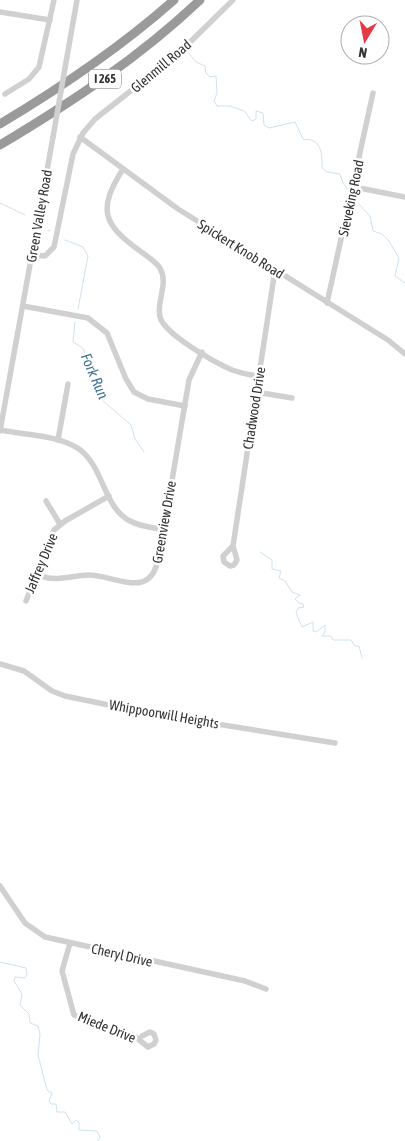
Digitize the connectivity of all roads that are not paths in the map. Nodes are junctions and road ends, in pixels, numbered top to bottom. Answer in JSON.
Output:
{"nodes":[{"id":1,"x":54,"y":0,"type":"edge"},
{"id":2,"x":77,"y":0,"type":"edge"},
{"id":3,"x":174,"y":0,"type":"edge"},
{"id":4,"x":200,"y":0,"type":"edge"},
{"id":5,"x":232,"y":0,"type":"edge"},
{"id":6,"x":0,"y":12,"type":"edge"},
{"id":7,"x":50,"y":20,"type":"junction"},
{"id":8,"x":373,"y":93,"type":"dead end"},
{"id":9,"x":5,"y":94,"type":"dead end"},
{"id":10,"x":0,"y":124,"type":"edge"},
{"id":11,"x":80,"y":137,"type":"junction"},
{"id":12,"x":0,"y":145,"type":"edge"},
{"id":13,"x":123,"y":169,"type":"junction"},
{"id":14,"x":354,"y":186,"type":"junction"},
{"id":15,"x":405,"y":197,"type":"edge"},
{"id":16,"x":32,"y":255,"type":"junction"},
{"id":17,"x":275,"y":270,"type":"junction"},
{"id":18,"x":327,"y":303,"type":"junction"},
{"id":19,"x":23,"y":306,"type":"junction"},
{"id":20,"x":202,"y":352,"type":"junction"},
{"id":21,"x":405,"y":354,"type":"edge"},
{"id":22,"x":258,"y":376,"type":"junction"},
{"id":23,"x":68,"y":384,"type":"dead end"},
{"id":24,"x":256,"y":392,"type":"junction"},
{"id":25,"x":292,"y":398,"type":"dead end"},
{"id":26,"x":184,"y":406,"type":"junction"},
{"id":27,"x":0,"y":431,"type":"edge"},
{"id":28,"x":58,"y":440,"type":"junction"},
{"id":29,"x":109,"y":496,"type":"junction"},
{"id":30,"x":46,"y":501,"type":"dead end"},
{"id":31,"x":60,"y":524,"type":"junction"},
{"id":32,"x":164,"y":530,"type":"junction"},
{"id":33,"x":233,"y":546,"type":"dead end"},
{"id":34,"x":36,"y":573,"type":"junction"},
{"id":35,"x":26,"y":601,"type":"dead end"},
{"id":36,"x":0,"y":664,"type":"edge"},
{"id":37,"x":335,"y":743,"type":"dead end"},
{"id":38,"x":0,"y":886,"type":"edge"},
{"id":39,"x":70,"y":943,"type":"junction"},
{"id":40,"x":266,"y":989,"type":"dead end"},
{"id":41,"x":142,"y":1036,"type":"dead end"}],
"edges":[{"from":1,"to":7,"type":"street"},
{"from":2,"to":16,"type":"street","name":"Green Valley Road","bridge":true},
{"from":3,"to":10,"type":"highway","number":"I 265"},
{"from":4,"to":12,"type":"highway","number":"I 265"},
{"from":5,"to":11,"type":"street","name":"Glenmill Road"},
{"from":6,"to":7,"type":"street"},
{"from":7,"to":9,"type":"street"},
{"from":8,"to":14,"type":"street","name":"Sieveking Road"},
{"from":11,"to":13,"type":"street","name":"Spickert Knob Road"},
{"from":11,"to":16,"type":"street","name":"Glenmill Road"},
{"from":13,"to":17,"type":"street","name":"Spickert Knob Road"},
{"from":13,"to":20,"type":"street"},
{"from":14,"to":15,"type":"street"},
{"from":14,"to":18,"type":"street","name":"Sieveking Road"},
{"from":16,"to":19,"type":"street","name":"Green Valley Road"},
{"from":17,"to":18,"type":"street","name":"Spickert Knob Road"},
{"from":17,"to":22,"type":"street","name":"Chadwood Drive"},
{"from":18,"to":21,"type":"street","name":"Spickert Knob Road"},
{"from":19,"to":26,"type":"street"},
{"from":19,"to":27,"type":"street","name":"Green Valley Road"},
{"from":20,"to":22,"type":"street"},
{"from":20,"to":26,"type":"street","name":"Greenview Drive"},
{"from":22,"to":24,"type":"street","name":"Chadwood Drive"},
{"from":23,"to":28,"type":"street"},
{"from":24,"to":25,"type":"street"},
{"from":24,"to":33,"type":"street","name":"Chadwood Drive"},
{"from":26,"to":32,"type":"street","name":"Greenview Drive"},
{"from":27,"to":28,"type":"street"},
{"from":28,"to":29,"type":"street"},
{"from":29,"to":31,"type":"street","name":"Jaffrey Drive"},
{"from":29,"to":32,"type":"street"},
{"from":30,"to":31,"type":"street"},
{"from":31,"to":34,"type":"street","name":"Jaffrey Drive"},
{"from":32,"to":34,"type":"street","name":"Greenview Drive"},
{"from":34,"to":35,"type":"street","name":"Jaffrey Drive"},
{"from":36,"to":37,"type":"street","name":"Whippoorwill Heights"},
{"from":38,"to":39,"type":"street","name":"Cheryl Drive"},
{"from":39,"to":40,"type":"street","name":"Cheryl Drive"},
{"from":39,"to":41,"type":"street","name":"Miede Drive"}]}
